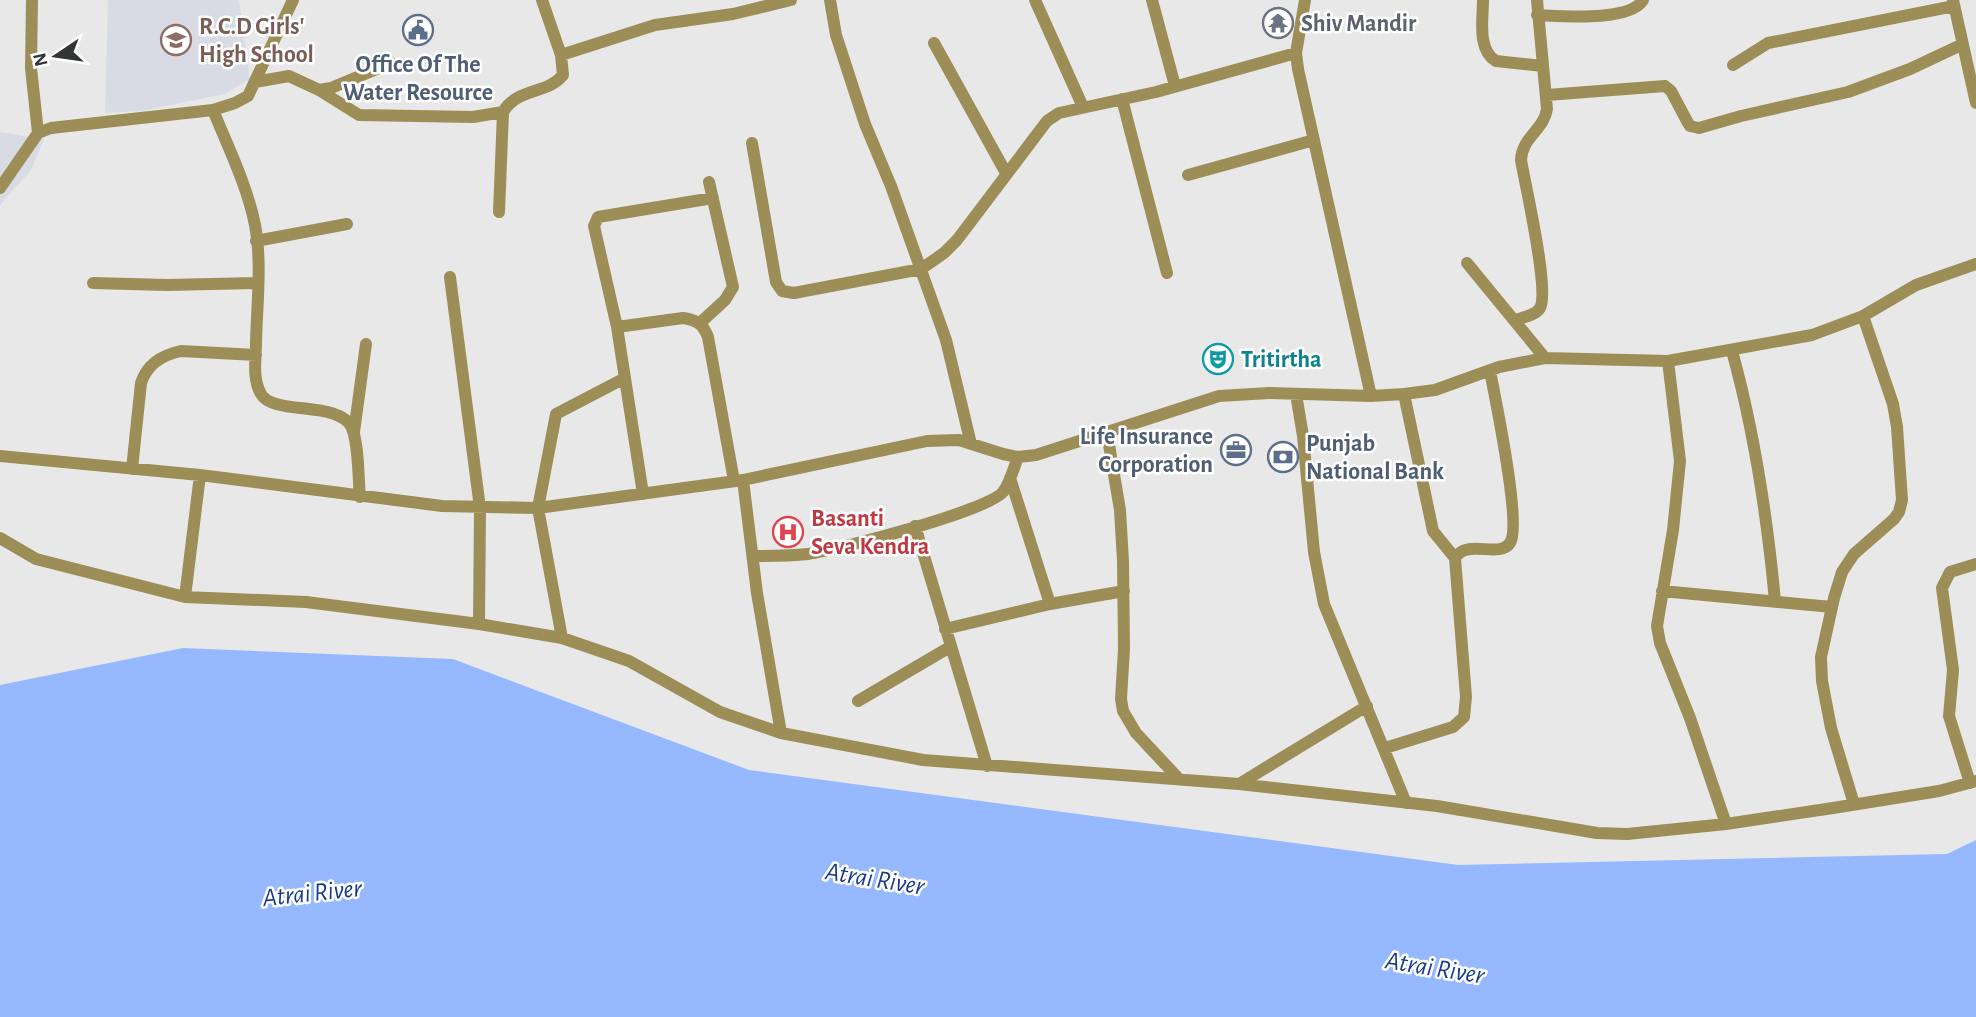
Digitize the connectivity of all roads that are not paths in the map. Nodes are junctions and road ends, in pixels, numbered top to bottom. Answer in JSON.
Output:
{"nodes":[{"id":1,"x":32,"y":0,"type":"edge"},
{"id":2,"x":293,"y":0,"type":"edge"},
{"id":3,"x":542,"y":0,"type":"edge"},
{"id":4,"x":791,"y":0,"type":"edge"},
{"id":5,"x":830,"y":0,"type":"edge"},
{"id":6,"x":1035,"y":0,"type":"edge"},
{"id":7,"x":1152,"y":0,"type":"edge"},
{"id":8,"x":1305,"y":0,"type":"edge"},
{"id":9,"x":1483,"y":0,"type":"edge"},
{"id":10,"x":1537,"y":0,"type":"edge"},
{"id":11,"x":1643,"y":0,"type":"edge"},
{"id":12,"x":1953,"y":3,"type":"edge"},
{"id":13,"x":752,"y":5,"type":"edge"},
{"id":14,"x":1537,"y":15,"type":"junction"},
{"id":15,"x":933,"y":43,"type":"dead end"},
{"id":16,"x":1961,"y":45,"type":"junction"},
{"id":17,"x":1296,"y":53,"type":"junction"},
{"id":18,"x":561,"y":55,"type":"junction"},
{"id":19,"x":391,"y":63,"type":"dead end"},
{"id":20,"x":1733,"y":65,"type":"dead end"},
{"id":21,"x":1543,"y":66,"type":"junction"},
{"id":22,"x":255,"y":82,"type":"junction"},
{"id":23,"x":1175,"y":86,"type":"junction"},
{"id":24,"x":319,"y":90,"type":"junction"},
{"id":25,"x":1547,"y":95,"type":"junction"},
{"id":26,"x":1122,"y":99,"type":"junction"},
{"id":27,"x":1976,"y":103,"type":"edge"},
{"id":28,"x":1083,"y":107,"type":"junction"},
{"id":29,"x":213,"y":110,"type":"junction"},
{"id":30,"x":503,"y":112,"type":"junction"},
{"id":31,"x":38,"y":133,"type":"junction"},
{"id":32,"x":1314,"y":139,"type":"junction"},
{"id":33,"x":752,"y":143,"type":"dead end"},
{"id":34,"x":1006,"y":173,"type":"junction"},
{"id":35,"x":1188,"y":175,"type":"dead end"},
{"id":36,"x":709,"y":182,"type":"dead end"},
{"id":37,"x":0,"y":188,"type":"edge"},
{"id":38,"x":713,"y":198,"type":"junction"},
{"id":39,"x":499,"y":212,"type":"dead end"},
{"id":40,"x":346,"y":224,"type":"dead end"},
{"id":41,"x":256,"y":241,"type":"junction"},
{"id":42,"x":1467,"y":263,"type":"dead end"},
{"id":43,"x":1976,"y":264,"type":"edge"},
{"id":44,"x":921,"y":269,"type":"junction"},
{"id":45,"x":1167,"y":273,"type":"dead end"},
{"id":46,"x":450,"y":277,"type":"dead end"},
{"id":47,"x":93,"y":283,"type":"dead end"},
{"id":48,"x":257,"y":283,"type":"junction"},
{"id":49,"x":1863,"y":316,"type":"junction"},
{"id":50,"x":1516,"y":320,"type":"junction"},
{"id":51,"x":700,"y":323,"type":"junction"},
{"id":52,"x":617,"y":327,"type":"junction"},
{"id":53,"x":366,"y":344,"type":"dead end"},
{"id":54,"x":1732,"y":351,"type":"junction"},
{"id":55,"x":256,"y":355,"type":"junction"},
{"id":56,"x":1545,"y":359,"type":"junction"},
{"id":57,"x":1668,"y":361,"type":"junction"},
{"id":58,"x":1490,"y":371,"type":"junction"},
{"id":59,"x":625,"y":378,"type":"junction"},
{"id":60,"x":1296,"y":394,"type":"junction"},
{"id":61,"x":1404,"y":394,"type":"junction"},
{"id":62,"x":1371,"y":396,"type":"junction"},
{"id":63,"x":1107,"y":433,"type":"junction"},
{"id":64,"x":353,"y":436,"type":"junction"},
{"id":65,"x":971,"y":443,"type":"junction"},
{"id":66,"x":0,"y":456,"type":"edge"},
{"id":67,"x":1018,"y":457,"type":"junction"},
{"id":68,"x":132,"y":469,"type":"junction"},
{"id":69,"x":200,"y":475,"type":"junction"},
{"id":70,"x":1010,"y":478,"type":"junction"},
{"id":71,"x":738,"y":480,"type":"junction"},
{"id":72,"x":643,"y":494,"type":"junction"},
{"id":73,"x":360,"y":497,"type":"junction"},
{"id":74,"x":480,"y":508,"type":"junction"},
{"id":75,"x":538,"y":508,"type":"junction"},
{"id":76,"x":915,"y":526,"type":"junction"},
{"id":77,"x":0,"y":538,"type":"edge"},
{"id":78,"x":753,"y":556,"type":"junction"},
{"id":79,"x":1455,"y":558,"type":"junction"},
{"id":80,"x":1976,"y":564,"type":"edge"},
{"id":81,"x":1124,"y":591,"type":"junction"},
{"id":82,"x":1662,"y":591,"type":"junction"},
{"id":83,"x":185,"y":597,"type":"junction"},
{"id":84,"x":1775,"y":601,"type":"junction"},
{"id":85,"x":1050,"y":604,"type":"junction"},
{"id":86,"x":1832,"y":607,"type":"junction"},
{"id":87,"x":479,"y":624,"type":"junction"},
{"id":88,"x":945,"y":629,"type":"junction"},
{"id":89,"x":562,"y":638,"type":"junction"},
{"id":90,"x":950,"y":647,"type":"junction"},
{"id":91,"x":858,"y":701,"type":"dead end"},
{"id":92,"x":1367,"y":706,"type":"junction"},
{"id":93,"x":781,"y":733,"type":"junction"},
{"id":94,"x":1385,"y":748,"type":"junction"},
{"id":95,"x":987,"y":766,"type":"junction"},
{"id":96,"x":1179,"y":779,"type":"junction"},
{"id":97,"x":1973,"y":782,"type":"edge"},
{"id":98,"x":1239,"y":784,"type":"junction"},
{"id":99,"x":1406,"y":803,"type":"junction"},
{"id":100,"x":1854,"y":804,"type":"junction"},
{"id":101,"x":1726,"y":824,"type":"junction"}],
"edges":[{"from":1,"to":31,"type":"street"},
{"from":2,"to":22,"type":"street"},
{"from":3,"to":18,"type":"street"},
{"from":4,"to":13,"type":"street"},
{"from":5,"to":44,"type":"street"},
{"from":6,"to":28,"type":"street"},
{"from":7,"to":23,"type":"street"},
{"from":8,"to":17,"type":"street"},
{"from":9,"to":21,"type":"street"},
{"from":10,"to":14,"type":"street"},
{"from":11,"to":14,"type":"street"},
{"from":12,"to":16,"type":"street"},
{"from":12,"to":20,"type":"street"},
{"from":13,"to":18,"type":"street"},
{"from":14,"to":21,"type":"street"},
{"from":15,"to":34,"type":"street"},
{"from":16,"to":25,"type":"street"},
{"from":16,"to":27,"type":"street"},
{"from":17,"to":23,"type":"street"},
{"from":17,"to":32,"type":"street"},
{"from":18,"to":30,"type":"street"},
{"from":19,"to":24,"type":"street"},
{"from":21,"to":25,"type":"street"},
{"from":22,"to":24,"type":"street"},
{"from":22,"to":29,"type":"street"},
{"from":23,"to":26,"type":"street"},
{"from":24,"to":30,"type":"street"},
{"from":25,"to":50,"type":"street"},
{"from":26,"to":28,"type":"street"},
{"from":26,"to":45,"type":"street"},
{"from":28,"to":34,"type":"street"},
{"from":29,"to":31,"type":"street"},
{"from":29,"to":41,"type":"street"},
{"from":30,"to":39,"type":"street"},
{"from":31,"to":37,"type":"street"},
{"from":32,"to":35,"type":"street"},
{"from":32,"to":62,"type":"street"},
{"from":33,"to":44,"type":"street"},
{"from":34,"to":44,"type":"street"},
{"from":36,"to":38,"type":"street"},
{"from":38,"to":51,"type":"street"},
{"from":38,"to":52,"type":"street"},
{"from":40,"to":41,"type":"street"},
{"from":41,"to":48,"type":"street"},
{"from":42,"to":50,"type":"street"},
{"from":43,"to":49,"type":"street"},
{"from":44,"to":65,"type":"street"},
{"from":46,"to":74,"type":"street"},
{"from":47,"to":48,"type":"street"},
{"from":48,"to":55,"type":"street"},
{"from":49,"to":54,"type":"street"},
{"from":49,"to":86,"type":"street"},
{"from":50,"to":56,"type":"street"},
{"from":51,"to":52,"type":"street"},
{"from":51,"to":71,"type":"street"},
{"from":52,"to":59,"type":"street"},
{"from":53,"to":64,"type":"street"},
{"from":54,"to":57,"type":"street"},
{"from":54,"to":84,"type":"street"},
{"from":55,"to":64,"type":"street"},
{"from":55,"to":68,"type":"street"},
{"from":56,"to":57,"type":"street"},
{"from":56,"to":58,"type":"street"},
{"from":57,"to":82,"type":"street"},
{"from":58,"to":61,"type":"street"},
{"from":58,"to":79,"type":"street"},
{"from":59,"to":72,"type":"street"},
{"from":59,"to":75,"type":"street"},
{"from":60,"to":62,"type":"street"},
{"from":60,"to":63,"type":"street"},
{"from":60,"to":92,"type":"street"},
{"from":61,"to":62,"type":"street"},
{"from":61,"to":79,"type":"street"},
{"from":63,"to":67,"type":"street"},
{"from":63,"to":81,"type":"street"},
{"from":64,"to":73,"type":"street"},
{"from":65,"to":67,"type":"street"},
{"from":65,"to":71,"type":"street"},
{"from":66,"to":68,"type":"street"},
{"from":67,"to":70,"type":"street"},
{"from":68,"to":69,"type":"street"},
{"from":69,"to":73,"type":"street"},
{"from":69,"to":83,"type":"street"},
{"from":70,"to":76,"type":"street"},
{"from":70,"to":85,"type":"street"},
{"from":71,"to":72,"type":"street"},
{"from":71,"to":78,"type":"street"},
{"from":72,"to":75,"type":"street"},
{"from":73,"to":74,"type":"street"},
{"from":74,"to":75,"type":"street"},
{"from":74,"to":87,"type":"street"},
{"from":75,"to":89,"type":"street"},
{"from":76,"to":78,"type":"street"},
{"from":76,"to":88,"type":"street"},
{"from":77,"to":83,"type":"street"},
{"from":78,"to":93,"type":"street"},
{"from":79,"to":94,"type":"street"},
{"from":80,"to":97,"type":"street"},
{"from":81,"to":85,"type":"street"},
{"from":81,"to":96,"type":"street"},
{"from":82,"to":84,"type":"street"},
{"from":82,"to":101,"type":"street"},
{"from":83,"to":87,"type":"street"},
{"from":84,"to":86,"type":"street"},
{"from":85,"to":88,"type":"street"},
{"from":86,"to":100,"type":"street"},
{"from":87,"to":89,"type":"street"},
{"from":88,"to":90,"type":"street"},
{"from":89,"to":93,"type":"street"},
{"from":90,"to":91,"type":"street"},
{"from":90,"to":95,"type":"street"},
{"from":92,"to":94,"type":"street"},
{"from":92,"to":98,"type":"street"},
{"from":93,"to":95,"type":"street"},
{"from":94,"to":99,"type":"street"},
{"from":95,"to":96,"type":"street"},
{"from":96,"to":98,"type":"street"},
{"from":97,"to":100,"type":"street"},
{"from":98,"to":99,"type":"street"},
{"from":99,"to":101,"type":"street"},
{"from":100,"to":101,"type":"street"}]}
